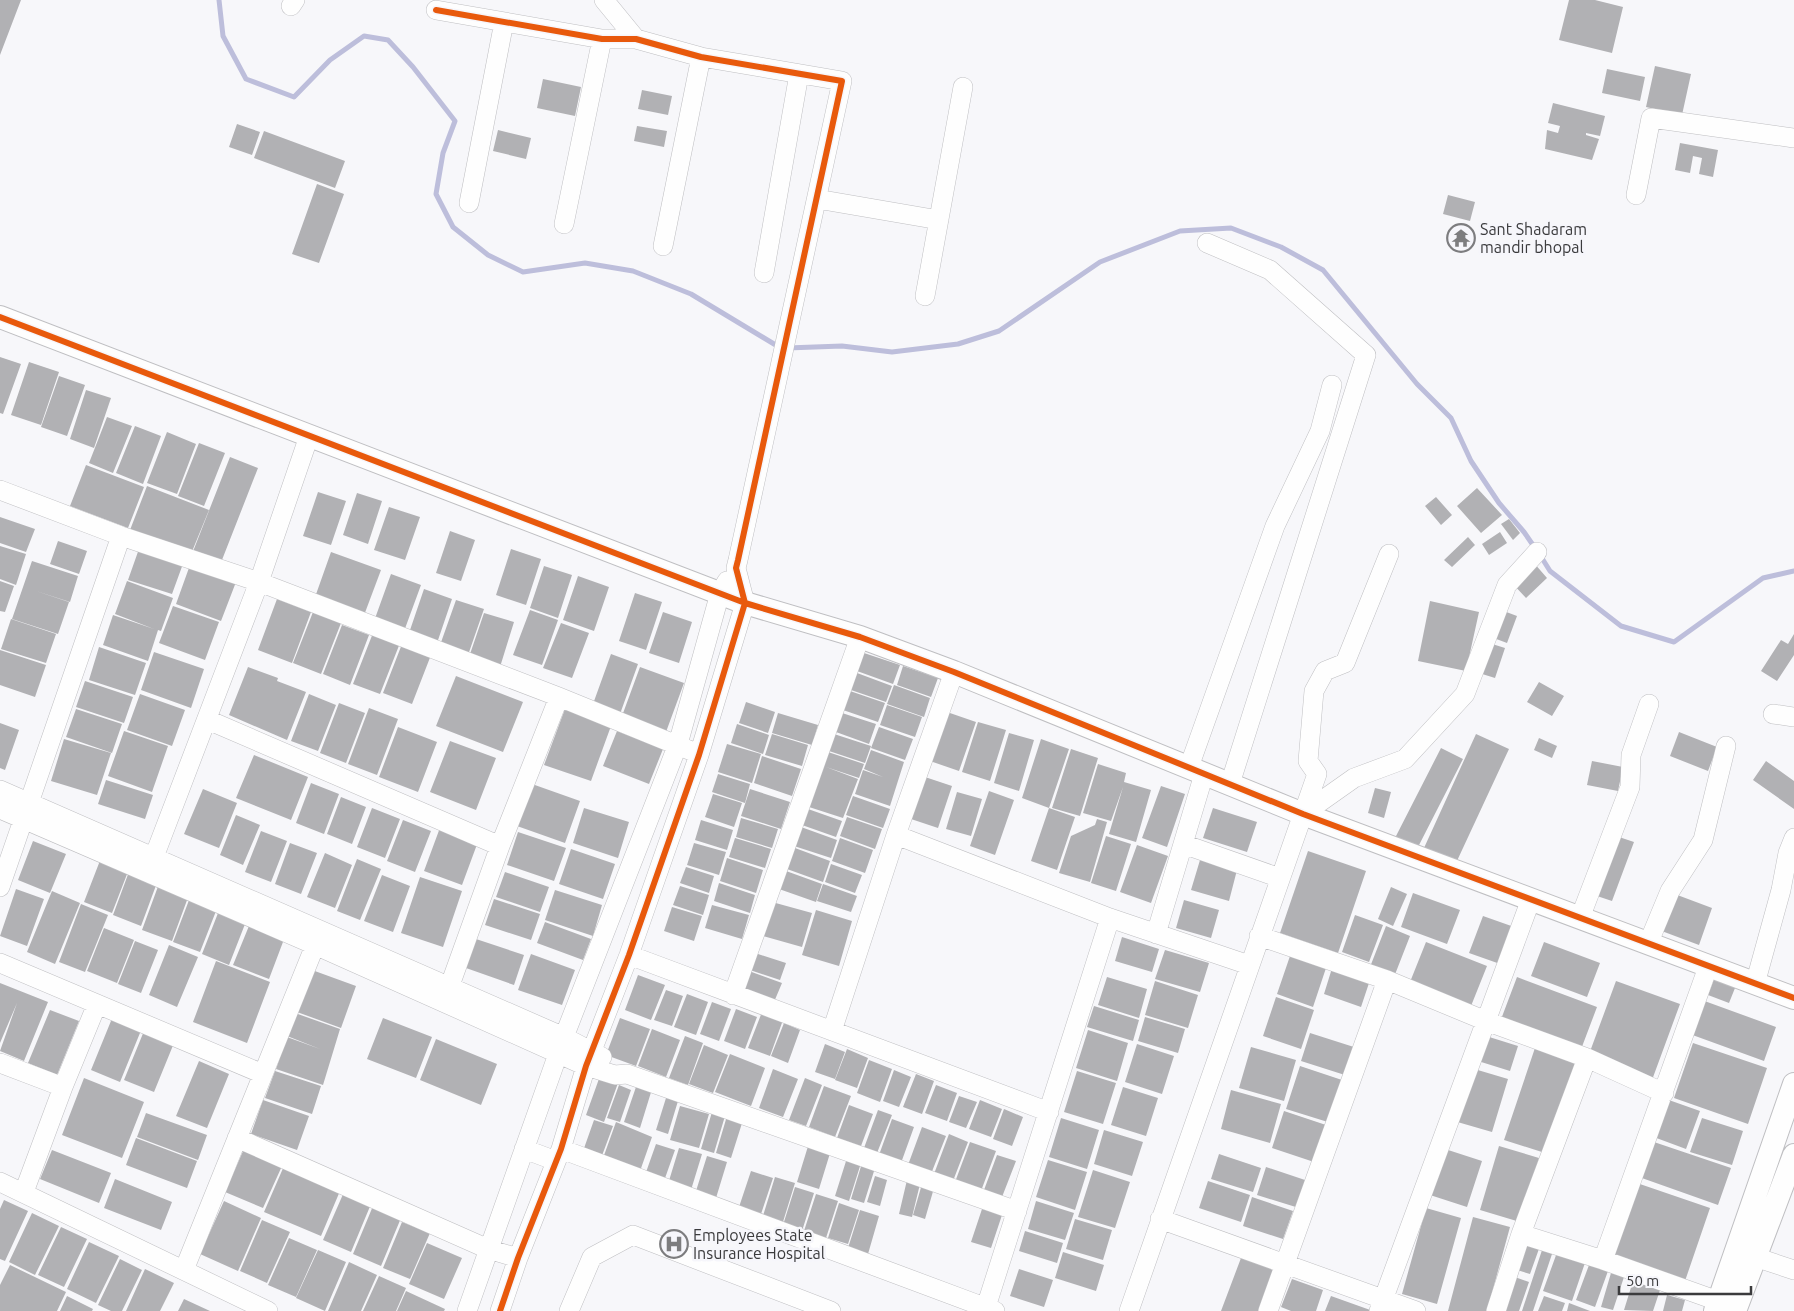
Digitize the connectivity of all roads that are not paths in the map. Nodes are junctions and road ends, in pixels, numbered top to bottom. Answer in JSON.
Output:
{"nodes":[{"id":1,"x":604,"y":0,"type":"edge"},
{"id":2,"x":436,"y":10,"type":"dead end"},
{"id":3,"x":504,"y":22,"type":"junction"},
{"id":4,"x":602,"y":39,"type":"junction"},
{"id":5,"x":636,"y":39,"type":"junction"},
{"id":6,"x":701,"y":57,"type":"junction"},
{"id":7,"x":799,"y":74,"type":"junction"},
{"id":8,"x":963,"y":87,"type":"dead end"},
{"id":9,"x":1794,"y":138,"type":"edge"},
{"id":10,"x":1636,"y":195,"type":"dead end"},
{"id":11,"x":817,"y":199,"type":"junction"},
{"id":12,"x":468,"y":203,"type":"dead end"},
{"id":13,"x":939,"y":220,"type":"junction"},
{"id":14,"x":564,"y":224,"type":"dead end"},
{"id":15,"x":1207,"y":242,"type":"dead end"},
{"id":16,"x":663,"y":246,"type":"dead end"},
{"id":17,"x":764,"y":273,"type":"dead end"},
{"id":18,"x":925,"y":296,"type":"dead end"},
{"id":19,"x":0,"y":317,"type":"edge"},
{"id":20,"x":1332,"y":385,"type":"dead end"},
{"id":21,"x":309,"y":436,"type":"junction"},
{"id":22,"x":0,"y":490,"type":"edge"},
{"id":23,"x":121,"y":536,"type":"junction"},
{"id":24,"x":1537,"y":552,"type":"dead end"},
{"id":25,"x":1389,"y":554,"type":"dead end"},
{"id":26,"x":736,"y":568,"type":"junction"},
{"id":27,"x":259,"y":582,"type":"junction"},
{"id":28,"x":720,"y":593,"type":"junction"},
{"id":29,"x":745,"y":602,"type":"junction"},
{"id":30,"x":860,"y":637,"type":"junction"},
{"id":31,"x":954,"y":672,"type":"junction"},
{"id":32,"x":559,"y":697,"type":"junction"},
{"id":33,"x":1649,"y":704,"type":"dead end"},
{"id":34,"x":1773,"y":714,"type":"dead end"},
{"id":35,"x":1794,"y":717,"type":"edge"},
{"id":36,"x":208,"y":720,"type":"junction"},
{"id":37,"x":678,"y":744,"type":"junction"},
{"id":38,"x":1726,"y":746,"type":"dead end"},
{"id":39,"x":700,"y":755,"type":"junction"},
{"id":40,"x":1197,"y":770,"type":"junction"},
{"id":41,"x":1230,"y":784,"type":"junction"},
{"id":42,"x":0,"y":790,"type":"edge"},
{"id":43,"x":0,"y":809,"type":"edge"},
{"id":44,"x":26,"y":810,"type":"junction"},
{"id":45,"x":1303,"y":814,"type":"junction"},
{"id":46,"x":896,"y":835,"type":"junction"},
{"id":47,"x":1794,"y":838,"type":"edge"},
{"id":48,"x":1182,"y":844,"type":"junction"},
{"id":49,"x":500,"y":846,"type":"junction"},
{"id":50,"x":154,"y":857,"type":"junction"},
{"id":51,"x":1280,"y":878,"type":"junction"},
{"id":52,"x":0,"y":887,"type":"edge"},
{"id":53,"x":1531,"y":899,"type":"junction"},
{"id":54,"x":1110,"y":918,"type":"junction"},
{"id":55,"x":1580,"y":918,"type":"junction"},
{"id":56,"x":1156,"y":934,"type":"junction"},
{"id":57,"x":1259,"y":936,"type":"junction"},
{"id":58,"x":318,"y":938,"type":"junction"},
{"id":59,"x":1648,"y":944,"type":"junction"},
{"id":60,"x":630,"y":954,"type":"junction"},
{"id":61,"x":0,"y":963,"type":"edge"},
{"id":62,"x":1249,"y":965,"type":"junction"},
{"id":63,"x":1708,"y":967,"type":"junction"},
{"id":64,"x":1387,"y":980,"type":"junction"},
{"id":65,"x":1756,"y":984,"type":"junction"},
{"id":66,"x":449,"y":988,"type":"junction"},
{"id":67,"x":733,"y":995,"type":"junction"},
{"id":68,"x":1794,"y":998,"type":"edge"},
{"id":69,"x":97,"y":1004,"type":"junction"},
{"id":70,"x":1486,"y":1021,"type":"junction"},
{"id":71,"x":832,"y":1031,"type":"junction"},
{"id":72,"x":561,"y":1045,"type":"junction"},
{"id":73,"x":1586,"y":1058,"type":"junction"},
{"id":74,"x":589,"y":1059,"type":"junction"},
{"id":75,"x":0,"y":1063,"type":"edge"},
{"id":76,"x":263,"y":1074,"type":"junction"},
{"id":77,"x":1794,"y":1084,"type":"edge"},
{"id":78,"x":63,"y":1086,"type":"junction"},
{"id":79,"x":1664,"y":1093,"type":"junction"},
{"id":80,"x":1048,"y":1112,"type":"junction"},
{"id":81,"x":237,"y":1138,"type":"junction"},
{"id":82,"x":524,"y":1149,"type":"junction"},
{"id":83,"x":558,"y":1155,"type":"junction"},
{"id":84,"x":1794,"y":1155,"type":"edge"},
{"id":85,"x":0,"y":1182,"type":"edge"},
{"id":86,"x":24,"y":1192,"type":"junction"},
{"id":87,"x":1017,"y":1211,"type":"junction"},
{"id":88,"x":1160,"y":1219,"type":"junction"},
{"id":89,"x":1521,"y":1234,"type":"junction"},
{"id":90,"x":488,"y":1249,"type":"junction"},
{"id":91,"x":1745,"y":1254,"type":"junction"},
{"id":92,"x":518,"y":1258,"type":"junction"},
{"id":93,"x":1603,"y":1260,"type":"junction"},
{"id":94,"x":1283,"y":1264,"type":"junction"},
{"id":95,"x":184,"y":1270,"type":"junction"},
{"id":96,"x":1794,"y":1270,"type":"edge"},
{"id":97,"x":1381,"y":1306,"type":"edge"},
{"id":98,"x":1722,"y":1308,"type":"edge"},
{"id":99,"x":990,"y":1309,"type":"edge"},
{"id":100,"x":268,"y":1311,"type":"edge"},
{"id":101,"x":467,"y":1311,"type":"edge"},
{"id":102,"x":500,"y":1311,"type":"edge"},
{"id":103,"x":569,"y":1311,"type":"edge"},
{"id":104,"x":831,"y":1311,"type":"edge"},
{"id":105,"x":1129,"y":1311,"type":"edge"},
{"id":106,"x":1268,"y":1311,"type":"edge"},
{"id":107,"x":1416,"y":1311,"type":"edge"},
{"id":108,"x":1496,"y":1311,"type":"edge"}],
"edges":[{"from":1,"to":5,"type":"street"},
{"from":2,"to":3,"type":"street"},
{"from":3,"to":4,"type":"street"},
{"from":3,"to":12,"type":"street"},
{"from":4,"to":5,"type":"street"},
{"from":4,"to":14,"type":"street"},
{"from":5,"to":6,"type":"street"},
{"from":6,"to":7,"type":"street"},
{"from":6,"to":16,"type":"street"},
{"from":7,"to":11,"type":"street"},
{"from":7,"to":17,"type":"street"},
{"from":8,"to":13,"type":"street"},
{"from":9,"to":10,"type":"street"},
{"from":11,"to":13,"type":"street"},
{"from":11,"to":26,"type":"street"},
{"from":13,"to":18,"type":"street"},
{"from":15,"to":41,"type":"street"},
{"from":19,"to":21,"type":"street"},
{"from":20,"to":40,"type":"street"},
{"from":21,"to":27,"type":"street"},
{"from":21,"to":28,"type":"street"},
{"from":22,"to":23,"type":"street"},
{"from":23,"to":27,"type":"street"},
{"from":23,"to":44,"type":"street"},
{"from":24,"to":45,"type":"street"},
{"from":25,"to":45,"type":"street"},
{"from":26,"to":28,"type":"street"},
{"from":26,"to":29,"type":"street"},
{"from":27,"to":32,"type":"street"},
{"from":27,"to":36,"type":"street"},
{"from":28,"to":29,"type":"street"},
{"from":28,"to":37,"type":"street"},
{"from":29,"to":30,"type":"street"},
{"from":29,"to":39,"type":"street"},
{"from":30,"to":31,"type":"street"},
{"from":30,"to":67,"type":"street"},
{"from":31,"to":40,"type":"street"},
{"from":31,"to":46,"type":"street"},
{"from":32,"to":37,"type":"street"},
{"from":32,"to":49,"type":"street"},
{"from":33,"to":55,"type":"street"},
{"from":34,"to":35,"type":"street"},
{"from":36,"to":49,"type":"street"},
{"from":36,"to":50,"type":"street"},
{"from":37,"to":39,"type":"street"},
{"from":37,"to":72,"type":"street"},
{"from":38,"to":59,"type":"street"},
{"from":39,"to":60,"type":"street"},
{"from":40,"to":41,"type":"street"},
{"from":40,"to":48,"type":"street"},
{"from":41,"to":45,"type":"street"},
{"from":42,"to":44,"type":"street"},
{"from":43,"to":44,"type":"street"},
{"from":44,"to":50,"type":"street"},
{"from":44,"to":52,"type":"street"},
{"from":44,"to":58,"type":"street"},
{"from":45,"to":51,"type":"street"},
{"from":45,"to":53,"type":"street"},
{"from":46,"to":54,"type":"street"},
{"from":46,"to":71,"type":"street"},
{"from":47,"to":65,"type":"street"},
{"from":48,"to":51,"type":"street"},
{"from":48,"to":56,"type":"street"},
{"from":49,"to":66,"type":"street"},
{"from":50,"to":58,"type":"street"},
{"from":51,"to":57,"type":"street"},
{"from":53,"to":55,"type":"street"},
{"from":53,"to":70,"type":"street"},
{"from":54,"to":56,"type":"street"},
{"from":54,"to":80,"type":"street"},
{"from":55,"to":59,"type":"street"},
{"from":56,"to":62,"type":"street"},
{"from":57,"to":62,"type":"street"},
{"from":57,"to":64,"type":"street"},
{"from":58,"to":66,"type":"street"},
{"from":58,"to":72,"type":"street"},
{"from":58,"to":76,"type":"street"},
{"from":59,"to":63,"type":"street"},
{"from":60,"to":67,"type":"street"},
{"from":60,"to":74,"type":"street"},
{"from":61,"to":69,"type":"street"},
{"from":62,"to":88,"type":"street"},
{"from":63,"to":65,"type":"street"},
{"from":63,"to":79,"type":"street"},
{"from":64,"to":70,"type":"street"},
{"from":64,"to":94,"type":"street"},
{"from":65,"to":68,"type":"street"},
{"from":66,"to":72,"type":"street"},
{"from":67,"to":71,"type":"street"},
{"from":69,"to":76,"type":"street"},
{"from":69,"to":78,"type":"street"},
{"from":70,"to":73,"type":"street"},
{"from":70,"to":97,"type":"street"},
{"from":71,"to":80,"type":"street"},
{"from":72,"to":74,"type":"street"},
{"from":72,"to":82,"type":"street"},
{"from":73,"to":79,"type":"street"},
{"from":73,"to":89,"type":"street"},
{"from":74,"to":83,"type":"street"},
{"from":74,"to":87,"type":"street"},
{"from":75,"to":78,"type":"street"},
{"from":76,"to":81,"type":"street"},
{"from":77,"to":91,"type":"street"},
{"from":78,"to":86,"type":"street"},
{"from":79,"to":93,"type":"street"},
{"from":80,"to":87,"type":"street"},
{"from":81,"to":90,"type":"street"},
{"from":81,"to":95,"type":"street"},
{"from":82,"to":83,"type":"street"},
{"from":82,"to":90,"type":"street"},
{"from":83,"to":92,"type":"street"},
{"from":83,"to":99,"type":"street"},
{"from":84,"to":91,"type":"street"},
{"from":85,"to":86,"type":"street"},
{"from":86,"to":95,"type":"street"},
{"from":87,"to":99,"type":"street"},
{"from":88,"to":94,"type":"street"},
{"from":88,"to":105,"type":"street"},
{"from":89,"to":93,"type":"street"},
{"from":89,"to":108,"type":"street"},
{"from":90,"to":92,"type":"street"},
{"from":90,"to":101,"type":"street"},
{"from":91,"to":96,"type":"street"},
{"from":91,"to":98,"type":"street"},
{"from":92,"to":102,"type":"street"},
{"from":93,"to":98,"type":"street"},
{"from":94,"to":97,"type":"street"},
{"from":94,"to":106,"type":"street"},
{"from":95,"to":100,"type":"street"},
{"from":97,"to":107,"type":"street"},
{"from":103,"to":104,"type":"street"}]}
